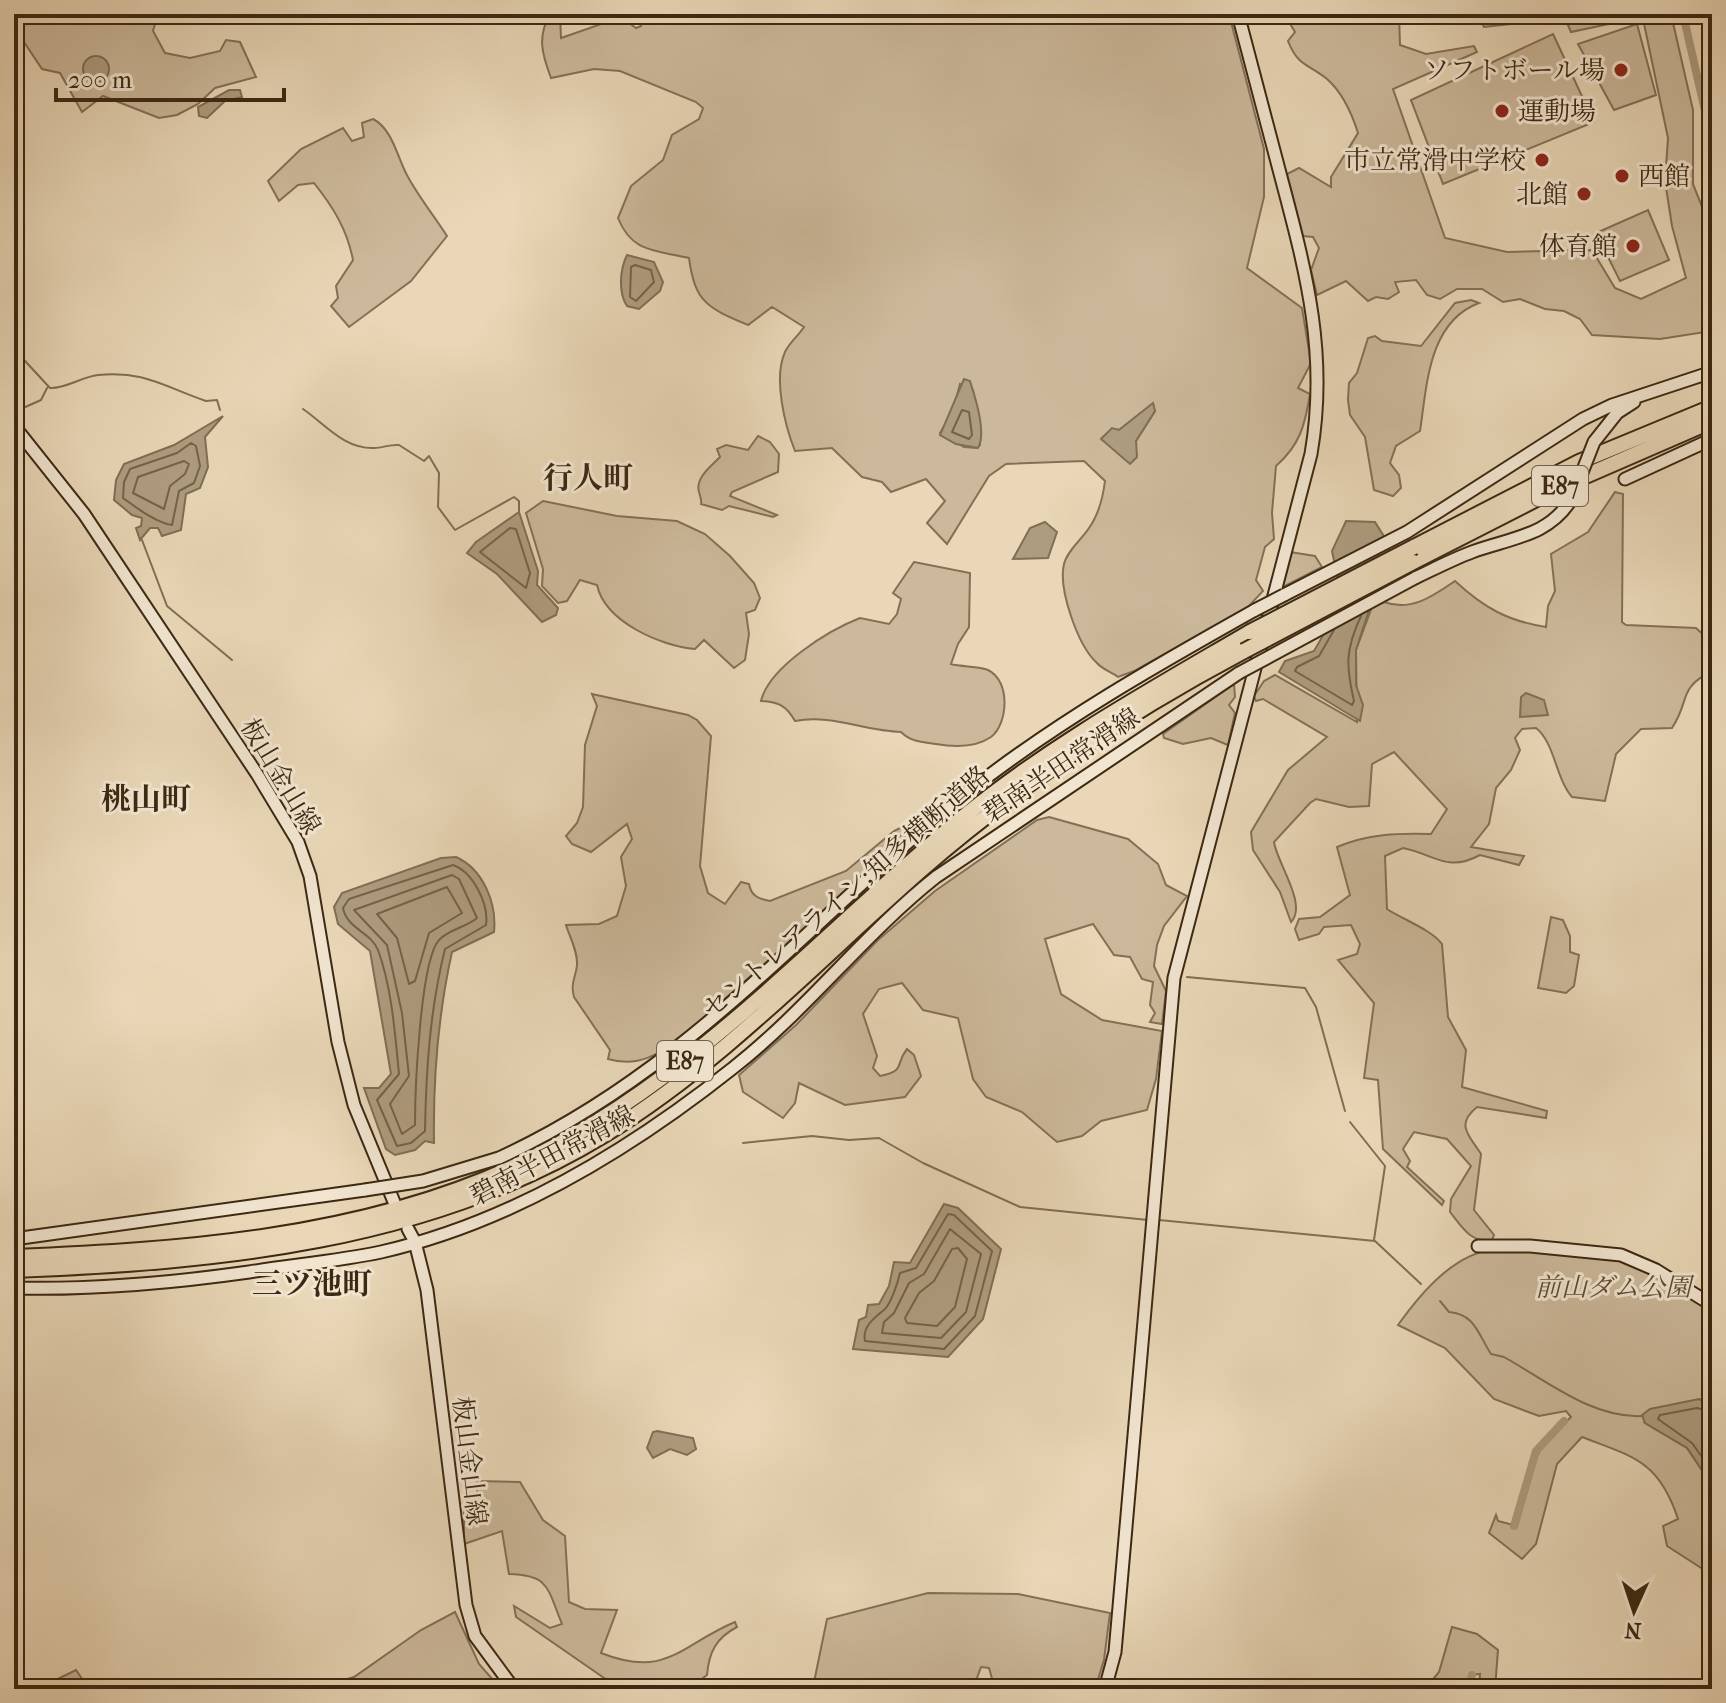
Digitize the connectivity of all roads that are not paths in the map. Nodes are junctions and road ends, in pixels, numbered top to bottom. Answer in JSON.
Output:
{"nodes":[{"id":1,"x":1238,"y":14,"type":"edge"},
{"id":2,"x":1712,"y":372,"type":"edge"},
{"id":3,"x":1648,"y":394,"type":"junction"},
{"id":4,"x":1712,"y":407,"type":"edge"},
{"id":5,"x":1712,"y":421,"type":"edge"},
{"id":6,"x":14,"y":426,"type":"edge"},
{"id":7,"x":1568,"y":427,"type":"junction"},
{"id":8,"x":1712,"y":439,"type":"edge"},
{"id":9,"x":1594,"y":442,"type":"junction"},
{"id":10,"x":1625,"y":479,"type":"dead end"},
{"id":11,"x":1414,"y":562,"type":"junction"},
{"id":12,"x":394,"y":1202,"type":"dead end"},
{"id":13,"x":408,"y":1229,"type":"dead end"},
{"id":14,"x":14,"y":1239,"type":"edge"},
{"id":15,"x":415,"y":1242,"type":"junction"},
{"id":16,"x":1478,"y":1246,"type":"dead end"},
{"id":17,"x":14,"y":1257,"type":"edge"},
{"id":18,"x":14,"y":1270,"type":"edge"},
{"id":19,"x":14,"y":1288,"type":"edge"},
{"id":20,"x":1712,"y":1305,"type":"edge"},
{"id":21,"x":514,"y":1689,"type":"edge"},
{"id":22,"x":1105,"y":1689,"type":"edge"}],
"edges":[{"from":1,"to":22,"type":"main road"},
{"from":2,"to":3,"type":"main road","name":"碧南半田常滑線"},
{"from":3,"to":7,"type":"main road","name":"碧南半田常滑線"},
{"from":3,"to":9,"type":"main road","name":"碧南半田常滑線"},
{"from":4,"to":11,"type":"highway","name":"セントレアライン;知多横断道路","number":"E87"},
{"from":5,"to":11,"type":"highway","name":"セントレアライン;知多横断道路","number":"E87"},
{"from":6,"to":12,"type":"main road","name":"板山金山線"},
{"from":7,"to":9,"type":"main road"},
{"from":7,"to":14,"type":"main road","name":"碧南半田常滑線","bridge":true},
{"from":8,"to":10,"type":"main road"},
{"from":9,"to":11,"type":"main road","name":"碧南半田常滑線","bridge":true},
{"from":11,"to":15,"type":"main road","name":"碧南半田常滑線","bridge":true},
{"from":11,"to":17,"type":"highway","name":"セントレアライン;知多横断道路","number":"E87","bridge":true},
{"from":11,"to":18,"type":"highway","name":"セントレアライン;知多横断道路","number":"E87","bridge":true},
{"from":13,"to":15,"type":"main road","name":"板山金山線"},
{"from":15,"to":19,"type":"main road","name":"碧南半田常滑線"},
{"from":15,"to":21,"type":"main road","name":"板山金山線"},
{"from":16,"to":20,"type":"main road"}]}
